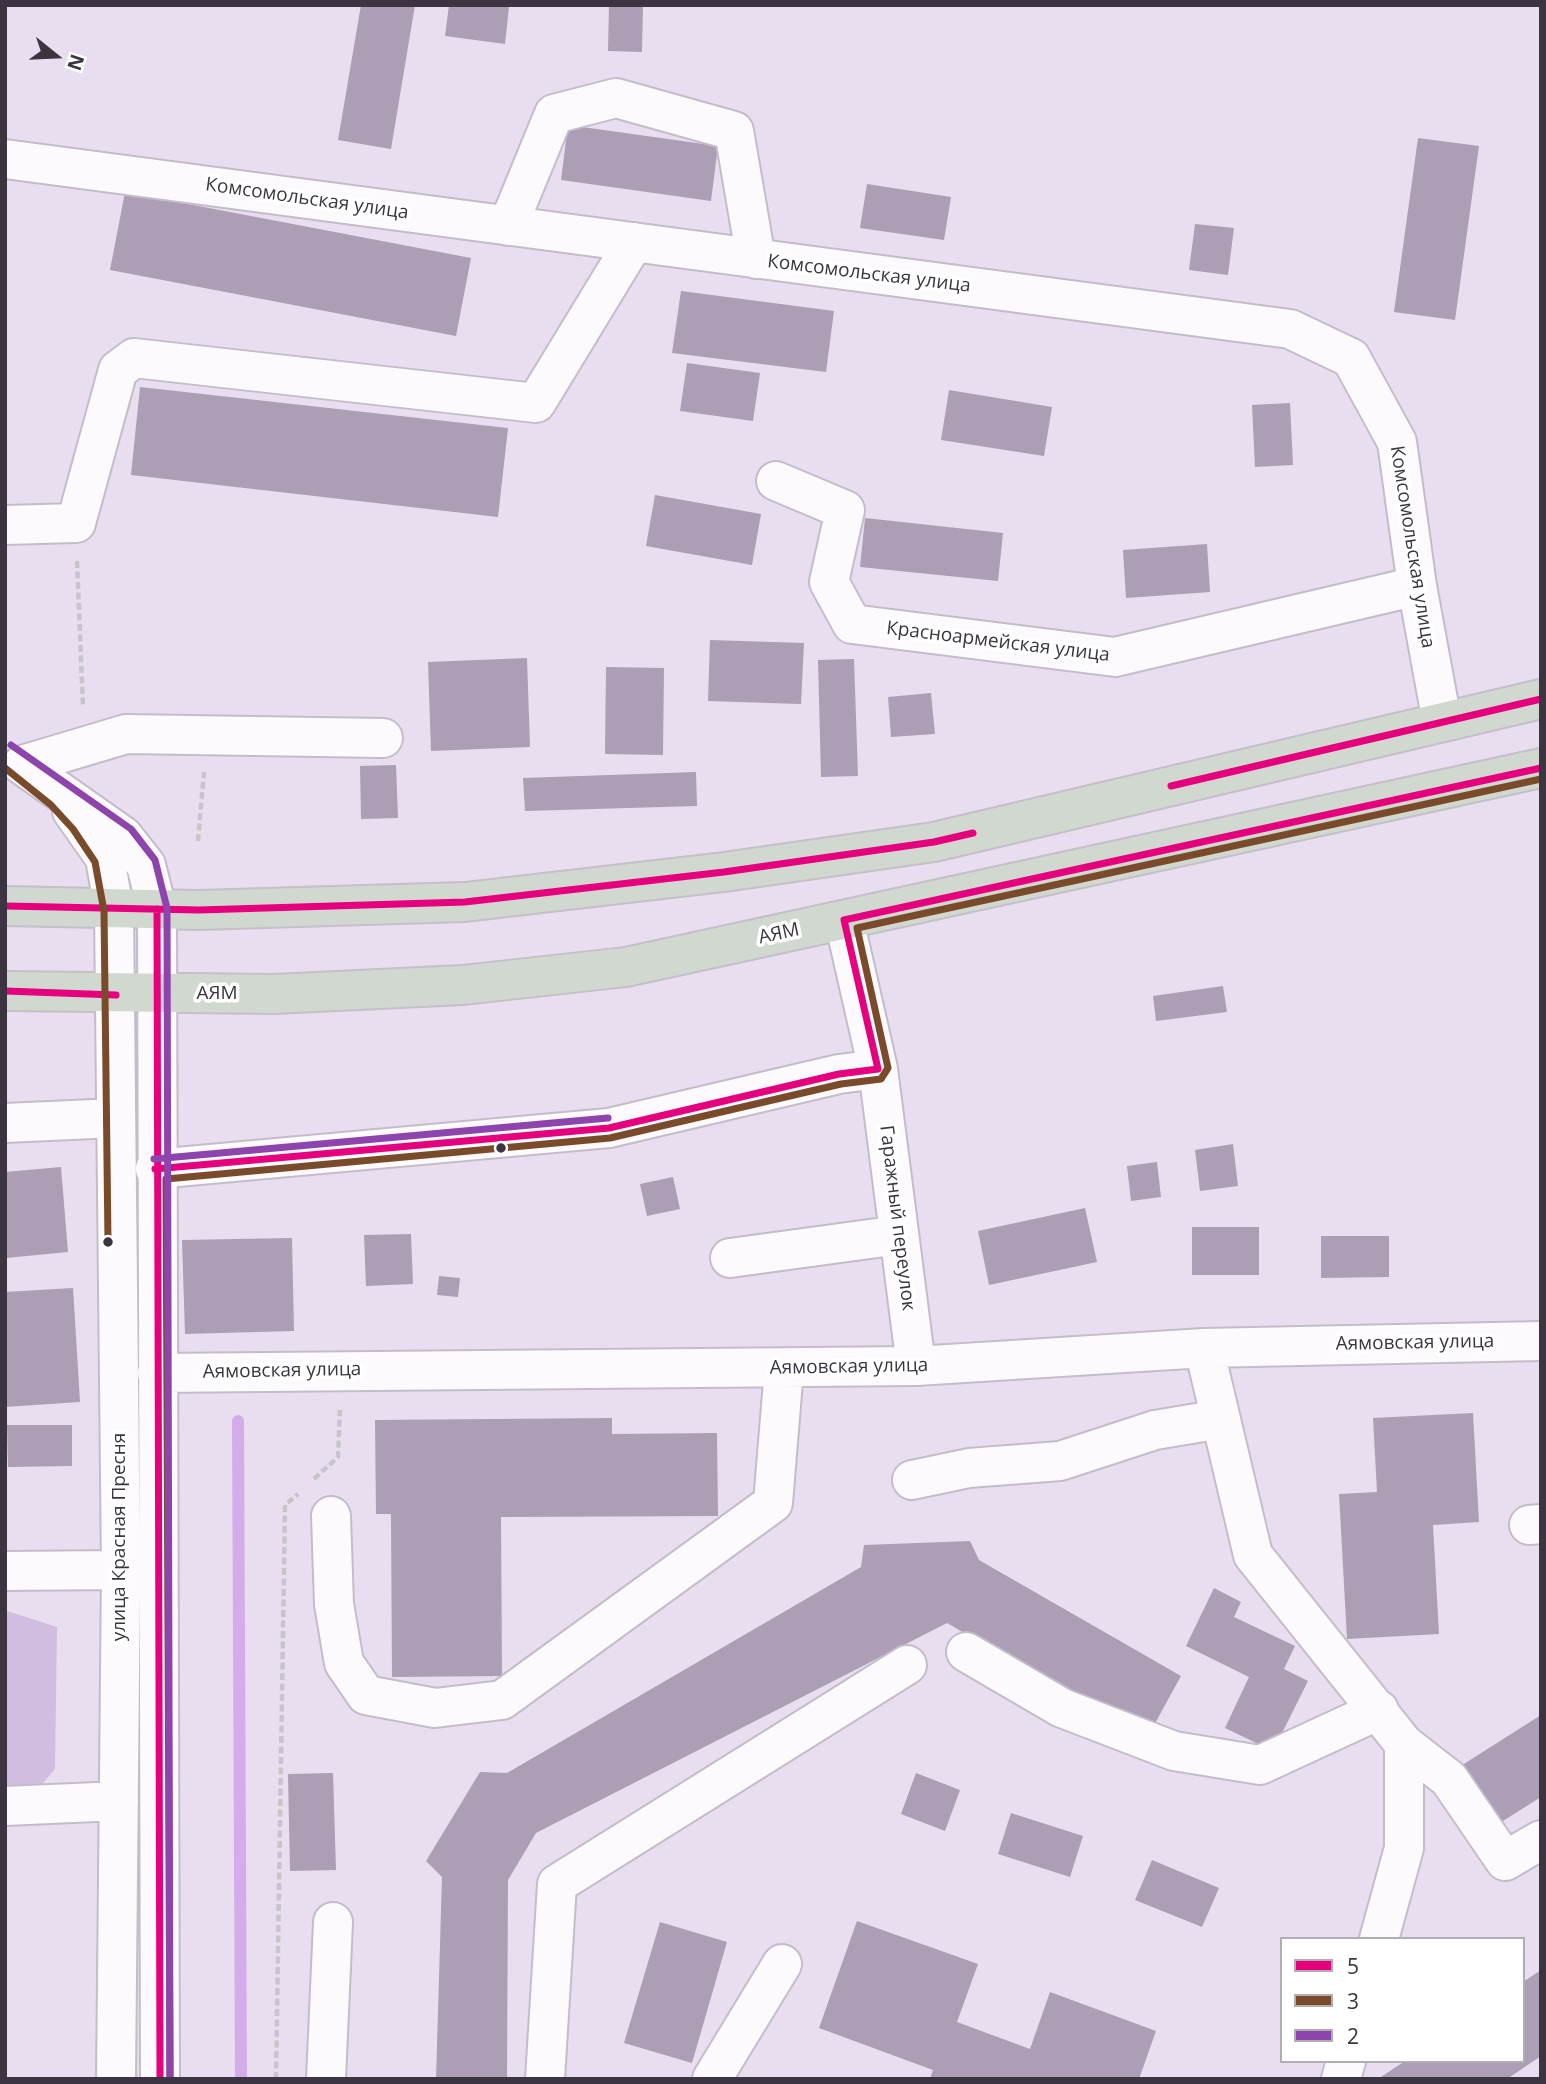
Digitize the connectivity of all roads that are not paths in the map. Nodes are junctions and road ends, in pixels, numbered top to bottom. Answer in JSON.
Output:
{"nodes":[{"id":1,"x":5,"y":159,"type":"edge"},
{"id":2,"x":508,"y":226,"type":"junction"},
{"id":3,"x":634,"y":243,"type":"junction"},
{"id":4,"x":756,"y":259,"type":"junction"},
{"id":5,"x":776,"y":481,"type":"dead end"},
{"id":6,"x":5,"y":525,"type":"edge"},
{"id":7,"x":1417,"y":586,"type":"junction"},
{"id":8,"x":1541,"y":699,"type":"edge"},
{"id":9,"x":1442,"y":722,"type":"junction"},
{"id":10,"x":383,"y":738,"type":"dead end"},
{"id":11,"x":14,"y":759,"type":"edge"},
{"id":12,"x":1541,"y":768,"type":"edge"},
{"id":13,"x":5,"y":906,"type":"edge"},
{"id":14,"x":157,"y":909,"type":"junction"},
{"id":15,"x":114,"y":910,"type":"junction"},
{"id":16,"x":844,"y":920,"type":"junction"},
{"id":17,"x":5,"y":991,"type":"edge"},
{"id":18,"x":117,"y":995,"type":"junction"},
{"id":19,"x":156,"y":995,"type":"junction"},
{"id":20,"x":878,"y":1069,"type":"junction"},
{"id":21,"x":116,"y":1118,"type":"junction"},
{"id":22,"x":5,"y":1124,"type":"edge"},
{"id":23,"x":155,"y":1168,"type":"junction"},
{"id":24,"x":899,"y":1235,"type":"junction"},
{"id":25,"x":730,"y":1258,"type":"dead end"},
{"id":26,"x":1541,"y":1340,"type":"edge"},
{"id":27,"x":1204,"y":1348,"type":"junction"},
{"id":28,"x":916,"y":1366,"type":"junction"},
{"id":29,"x":784,"y":1369,"type":"junction"},
{"id":30,"x":157,"y":1373,"type":"junction"},
{"id":31,"x":1221,"y":1419,"type":"junction"},
{"id":32,"x":912,"y":1480,"type":"dead end"},
{"id":33,"x":331,"y":1516,"type":"dead end"},
{"id":34,"x":121,"y":1570,"type":"junction"},
{"id":35,"x":5,"y":1571,"type":"edge"},
{"id":36,"x":966,"y":1652,"type":"dead end"},
{"id":37,"x":907,"y":1665,"type":"dead end"},
{"id":38,"x":1379,"y":1710,"type":"junction"},
{"id":39,"x":1404,"y":1744,"type":"junction"},
{"id":40,"x":119,"y":1801,"type":"junction"},
{"id":41,"x":5,"y":1805,"type":"edge"},
{"id":42,"x":1541,"y":1840,"type":"edge"},
{"id":43,"x":332,"y":1922,"type":"dead end"},
{"id":44,"x":1380,"y":1937,"type":"edge"},
{"id":45,"x":782,"y":1964,"type":"dead end"},
{"id":46,"x":116,"y":2079,"type":"edge"},
{"id":47,"x":160,"y":2079,"type":"edge"},
{"id":48,"x":326,"y":2079,"type":"edge"},
{"id":49,"x":545,"y":2079,"type":"edge"},
{"id":50,"x":712,"y":2079,"type":"edge"}],
"edges":[{"from":1,"to":2,"type":"street","name":"Комсомольская улица"},
{"from":2,"to":3,"type":"street","name":"Комсомольская улица"},
{"from":2,"to":4,"type":"street"},
{"from":3,"to":4,"type":"street","name":"Комсомольская улица"},
{"from":3,"to":6,"type":"street"},
{"from":4,"to":7,"type":"street","name":"Комсомольская улица"},
{"from":5,"to":7,"type":"street","name":"Красноармейская улица"},
{"from":7,"to":9,"type":"street","name":"Комсомольская улица"},
{"from":8,"to":9,"type":"highway"},
{"from":9,"to":14,"type":"highway"},
{"from":10,"to":11,"type":"street"},
{"from":11,"to":14,"type":"street"},
{"from":11,"to":15,"type":"street"},
{"from":12,"to":16,"type":"highway","name":"АЯМ"},
{"from":13,"to":15,"type":"highway"},
{"from":14,"to":15,"type":"highway"},
{"from":14,"to":19,"type":"street","name":"улица Красная Пресня"},
{"from":15,"to":18,"type":"street","name":"улица Красная Пресня"},
{"from":16,"to":19,"type":"highway","name":"АЯМ"},
{"from":16,"to":20,"type":"street","name":"Гаражный переулок"},
{"from":17,"to":18,"type":"highway","name":"АЯМ"},
{"from":18,"to":19,"type":"highway","name":"АЯМ"},
{"from":18,"to":21,"type":"street","name":"улица Красная Пресня"},
{"from":19,"to":23,"type":"street","name":"улица Красная Пресня"},
{"from":20,"to":23,"type":"street"},
{"from":20,"to":24,"type":"street","name":"Гаражный переулок"},
{"from":21,"to":22,"type":"street"},
{"from":21,"to":34,"type":"street","name":"улица Красная Пресня"},
{"from":23,"to":30,"type":"street","name":"улица Красная Пресня"},
{"from":24,"to":25,"type":"street"},
{"from":24,"to":28,"type":"street","name":"Гаражный переулок"},
{"from":26,"to":27,"type":"street","name":"Аямовская улица"},
{"from":27,"to":28,"type":"street","name":"Аямовская улица"},
{"from":27,"to":31,"type":"street"},
{"from":28,"to":29,"type":"street","name":"Аямовская улица"},
{"from":29,"to":30,"type":"street","name":"Аямовская улица"},
{"from":29,"to":33,"type":"street"},
{"from":30,"to":47,"type":"street","name":"улица Красная Пресня"},
{"from":31,"to":32,"type":"street"},
{"from":31,"to":38,"type":"street"},
{"from":34,"to":35,"type":"street"},
{"from":34,"to":40,"type":"street","name":"улица Красная Пресня"},
{"from":36,"to":38,"type":"street"},
{"from":37,"to":49,"type":"street"},
{"from":38,"to":39,"type":"street"},
{"from":39,"to":42,"type":"street"},
{"from":39,"to":44,"type":"street"},
{"from":40,"to":41,"type":"street"},
{"from":40,"to":46,"type":"street","name":"улица Красная Пресня"},
{"from":43,"to":48,"type":"street"},
{"from":45,"to":50,"type":"street"}]}
